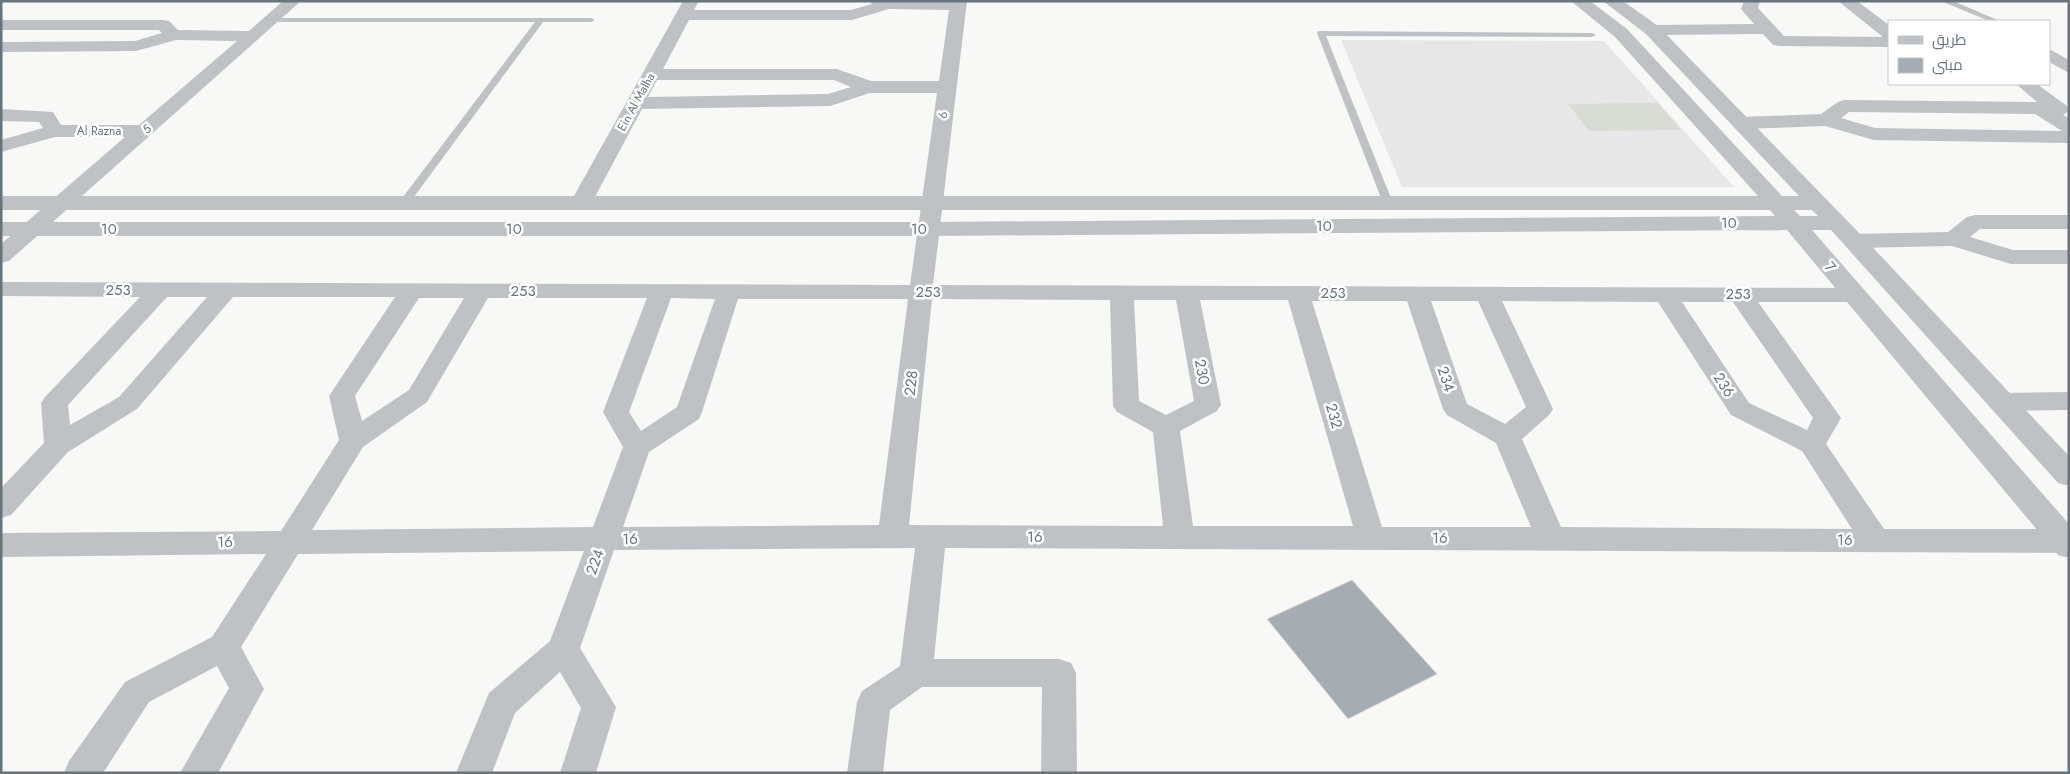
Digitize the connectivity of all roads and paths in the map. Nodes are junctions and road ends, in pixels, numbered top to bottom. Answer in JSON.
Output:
{"nodes":[{"id":1,"x":293,"y":1,"type":"edge"},
{"id":2,"x":1579,"y":1,"type":"edge"},
{"id":3,"x":1611,"y":1,"type":"edge"},
{"id":4,"x":1752,"y":1,"type":"edge"},
{"id":5,"x":1846,"y":1,"type":"edge"},
{"id":6,"x":1945,"y":1,"type":"edge"},
{"id":7,"x":883,"y":3,"type":"edge"},
{"id":8,"x":959,"y":3,"type":"edge"},
{"id":9,"x":688,"y":8,"type":"edge"},
{"id":10,"x":271,"y":20,"type":"junction"},
{"id":11,"x":541,"y":20,"type":"junction"},
{"id":12,"x":591,"y":20,"type":"dead end"},
{"id":13,"x":1993,"y":20,"type":"edge"},
{"id":14,"x":1,"y":25,"type":"edge"},
{"id":15,"x":1767,"y":29,"type":"junction"},
{"id":16,"x":1652,"y":30,"type":"junction"},
{"id":17,"x":1888,"y":33,"type":"edge"},
{"id":18,"x":175,"y":35,"type":"junction"},
{"id":19,"x":1592,"y":35,"type":"dead end"},
{"id":20,"x":254,"y":36,"type":"junction"},
{"id":21,"x":1888,"y":42,"type":"edge"},
{"id":22,"x":2050,"y":42,"type":"edge"},
{"id":23,"x":1,"y":47,"type":"edge"},
{"id":24,"x":2069,"y":50,"type":"edge"},
{"id":25,"x":2050,"y":55,"type":"edge"},
{"id":26,"x":2069,"y":68,"type":"edge"},
{"id":27,"x":652,"y":75,"type":"junction"},
{"id":28,"x":2026,"y":85,"type":"edge"},
{"id":29,"x":868,"y":87,"type":"junction"},
{"id":30,"x":947,"y":87,"type":"junction"},
{"id":31,"x":636,"y":103,"type":"junction"},
{"id":32,"x":1,"y":115,"type":"edge"},
{"id":33,"x":2069,"y":116,"type":"edge"},
{"id":34,"x":1826,"y":120,"type":"junction"},
{"id":35,"x":1742,"y":123,"type":"junction"},
{"id":36,"x":2069,"y":127,"type":"edge"},
{"id":37,"x":54,"y":131,"type":"junction"},
{"id":38,"x":145,"y":131,"type":"junction"},
{"id":39,"x":2069,"y":137,"type":"edge"},
{"id":40,"x":1,"y":146,"type":"edge"},
{"id":41,"x":1,"y":203,"type":"edge"},
{"id":42,"x":62,"y":203,"type":"junction"},
{"id":43,"x":404,"y":203,"type":"junction"},
{"id":44,"x":581,"y":203,"type":"junction"},
{"id":45,"x":931,"y":203,"type":"junction"},
{"id":46,"x":1388,"y":203,"type":"junction"},
{"id":47,"x":1776,"y":203,"type":"junction"},
{"id":48,"x":1818,"y":203,"type":"junction"},
{"id":49,"x":2069,"y":222,"type":"edge"},
{"id":50,"x":1792,"y":223,"type":"junction"},
{"id":51,"x":1836,"y":223,"type":"junction"},
{"id":52,"x":1,"y":229,"type":"edge"},
{"id":53,"x":32,"y":229,"type":"junction"},
{"id":54,"x":928,"y":229,"type":"junction"},
{"id":55,"x":1954,"y":239,"type":"junction"},
{"id":56,"x":1854,"y":241,"type":"junction"},
{"id":57,"x":1,"y":256,"type":"edge"},
{"id":58,"x":2069,"y":257,"type":"edge"},
{"id":59,"x":1,"y":289,"type":"edge"},
{"id":60,"x":160,"y":290,"type":"junction"},
{"id":61,"x":226,"y":290,"type":"junction"},
{"id":62,"x":412,"y":290,"type":"junction"},
{"id":63,"x":480,"y":291,"type":"junction"},
{"id":64,"x":662,"y":291,"type":"junction"},
{"id":65,"x":729,"y":291,"type":"junction"},
{"id":66,"x":922,"y":292,"type":"junction"},
{"id":67,"x":1122,"y":293,"type":"junction"},
{"id":68,"x":1187,"y":293,"type":"junction"},
{"id":69,"x":1298,"y":293,"type":"junction"},
{"id":70,"x":1416,"y":293,"type":"junction"},
{"id":71,"x":1487,"y":294,"type":"junction"},
{"id":72,"x":1665,"y":294,"type":"junction"},
{"id":73,"x":1740,"y":294,"type":"junction"},
{"id":74,"x":1854,"y":295,"type":"junction"},
{"id":75,"x":2069,"y":401,"type":"edge"},
{"id":76,"x":2001,"y":402,"type":"junction"},
{"id":77,"x":1166,"y":427,"type":"junction"},
{"id":78,"x":1507,"y":437,"type":"junction"},
{"id":79,"x":353,"y":440,"type":"junction"},
{"id":80,"x":1812,"y":444,"type":"junction"},
{"id":81,"x":58,"y":445,"type":"junction"},
{"id":82,"x":637,"y":447,"type":"junction"},
{"id":83,"x":2069,"y":475,"type":"edge"},
{"id":84,"x":1,"y":507,"type":"edge"},
{"id":85,"x":893,"y":536,"type":"junction"},
{"id":86,"x":931,"y":536,"type":"junction"},
{"id":87,"x":1179,"y":537,"type":"junction"},
{"id":88,"x":1370,"y":538,"type":"junction"},
{"id":89,"x":603,"y":539,"type":"junction"},
{"id":90,"x":1551,"y":539,"type":"junction"},
{"id":91,"x":1875,"y":540,"type":"junction"},
{"id":92,"x":290,"y":542,"type":"junction"},
{"id":93,"x":2067,"y":543,"type":"edge"},
{"id":94,"x":1,"y":545,"type":"edge"},
{"id":95,"x":224,"y":647,"type":"junction"},
{"id":96,"x":563,"y":649,"type":"junction"},
{"id":97,"x":916,"y":673,"type":"junction"},
{"id":98,"x":82,"y":773,"type":"edge"},
{"id":99,"x":198,"y":773,"type":"edge"},
{"id":100,"x":474,"y":773,"type":"edge"},
{"id":101,"x":578,"y":773,"type":"edge"},
{"id":102,"x":865,"y":773,"type":"edge"},
{"id":103,"x":1059,"y":773,"type":"edge"}],
"edges":[{"from":1,"to":10,"type":"street","name":"5"},
{"from":2,"to":47,"type":"street","name":"7"},
{"from":3,"to":16,"type":"street"},
{"from":4,"to":15,"type":"street"},
{"from":5,"to":17,"type":"street"},
{"from":6,"to":13,"type":"lane"},
{"from":7,"to":8,"type":"street"},
{"from":7,"to":9,"type":"street"},
{"from":8,"to":30,"type":"street","name":"6"},
{"from":9,"to":27,"type":"street","name":"Ein Al Malha"},
{"from":10,"to":11,"type":"lane"},
{"from":10,"to":20,"type":"street","name":"5"},
{"from":11,"to":12,"type":"lane"},
{"from":11,"to":43,"type":"lane"},
{"from":14,"to":18,"type":"street"},
{"from":15,"to":16,"type":"street"},
{"from":15,"to":21,"type":"street"},
{"from":16,"to":35,"type":"street"},
{"from":18,"to":20,"type":"street"},
{"from":18,"to":23,"type":"street"},
{"from":19,"to":46,"type":"lane"},
{"from":20,"to":38,"type":"street","name":"5"},
{"from":22,"to":24,"type":"street"},
{"from":25,"to":26,"type":"street"},
{"from":27,"to":29,"type":"street"},
{"from":27,"to":31,"type":"street","name":"Ein Al Malha"},
{"from":28,"to":33,"type":"street"},
{"from":29,"to":30,"type":"street"},
{"from":29,"to":31,"type":"street"},
{"from":30,"to":45,"type":"street","name":"6"},
{"from":31,"to":44,"type":"street","name":"Ein Al Malha"},
{"from":32,"to":37,"type":"street"},
{"from":34,"to":35,"type":"street"},
{"from":34,"to":36,"type":"street"},
{"from":34,"to":39,"type":"street"},
{"from":35,"to":48,"type":"street"},
{"from":37,"to":38,"type":"street","name":"Al Razna"},
{"from":37,"to":40,"type":"street","name":"Al Razna"},
{"from":38,"to":42,"type":"street","name":"5"},
{"from":41,"to":42,"type":"street","name":"10"},
{"from":42,"to":43,"type":"street","name":"10"},
{"from":42,"to":53,"type":"street","name":"5"},
{"from":43,"to":44,"type":"street","name":"10"},
{"from":44,"to":45,"type":"street","name":"10"},
{"from":45,"to":46,"type":"street","name":"10"},
{"from":45,"to":54,"type":"street","name":"6"},
{"from":46,"to":47,"type":"street","name":"10"},
{"from":47,"to":48,"type":"street","name":"10"},
{"from":47,"to":50,"type":"street","name":"7"},
{"from":48,"to":51,"type":"street"},
{"from":49,"to":55,"type":"street"},
{"from":50,"to":51,"type":"street","name":"10"},
{"from":50,"to":54,"type":"street","name":"10"},
{"from":50,"to":74,"type":"street","name":"7"},
{"from":51,"to":56,"type":"street"},
{"from":52,"to":53,"type":"street","name":"10"},
{"from":53,"to":54,"type":"street","name":"10"},
{"from":53,"to":57,"type":"street","name":"5"},
{"from":54,"to":66,"type":"street","name":"228"},
{"from":55,"to":56,"type":"street"},
{"from":55,"to":58,"type":"street"},
{"from":56,"to":76,"type":"street"},
{"from":59,"to":60,"type":"street","name":"253"},
{"from":60,"to":61,"type":"street","name":"253"},
{"from":60,"to":81,"type":"street"},
{"from":61,"to":62,"type":"street","name":"253"},
{"from":61,"to":81,"type":"street"},
{"from":62,"to":63,"type":"street","name":"253"},
{"from":62,"to":79,"type":"street"},
{"from":63,"to":64,"type":"street","name":"253"},
{"from":63,"to":79,"type":"street"},
{"from":64,"to":65,"type":"street","name":"253"},
{"from":64,"to":82,"type":"street"},
{"from":65,"to":66,"type":"street","name":"253"},
{"from":65,"to":82,"type":"street"},
{"from":66,"to":67,"type":"street","name":"253"},
{"from":66,"to":85,"type":"street","name":"228"},
{"from":67,"to":68,"type":"street","name":"253"},
{"from":67,"to":77,"type":"street"},
{"from":68,"to":69,"type":"street","name":"253"},
{"from":68,"to":77,"type":"street","name":"230"},
{"from":69,"to":70,"type":"street","name":"253"},
{"from":69,"to":88,"type":"street","name":"232"},
{"from":70,"to":71,"type":"street","name":"253"},
{"from":70,"to":78,"type":"street","name":"234"},
{"from":71,"to":72,"type":"street","name":"253"},
{"from":71,"to":78,"type":"street"},
{"from":72,"to":73,"type":"street","name":"253"},
{"from":72,"to":80,"type":"street","name":"236"},
{"from":73,"to":74,"type":"street","name":"253"},
{"from":73,"to":80,"type":"street"},
{"from":74,"to":93,"type":"street","name":"7"},
{"from":75,"to":76,"type":"street"},
{"from":76,"to":83,"type":"street"},
{"from":77,"to":87,"type":"street"},
{"from":78,"to":90,"type":"street"},
{"from":79,"to":92,"type":"street"},
{"from":80,"to":91,"type":"street"},
{"from":81,"to":84,"type":"street"},
{"from":82,"to":89,"type":"street","name":"224"},
{"from":85,"to":86,"type":"street","name":"16"},
{"from":85,"to":89,"type":"street","name":"16"},
{"from":86,"to":87,"type":"street","name":"16"},
{"from":86,"to":97,"type":"street"},
{"from":87,"to":88,"type":"street","name":"16"},
{"from":88,"to":90,"type":"street","name":"16"},
{"from":89,"to":92,"type":"street","name":"16"},
{"from":89,"to":96,"type":"street","name":"224"},
{"from":90,"to":91,"type":"street","name":"16"},
{"from":91,"to":93,"type":"street","name":"16"},
{"from":92,"to":94,"type":"street","name":"16"},
{"from":92,"to":95,"type":"street"},
{"from":95,"to":98,"type":"street"},
{"from":95,"to":99,"type":"street"},
{"from":96,"to":100,"type":"street","name":"224"},
{"from":96,"to":101,"type":"street"},
{"from":97,"to":102,"type":"street"},
{"from":97,"to":103,"type":"street"}]}
